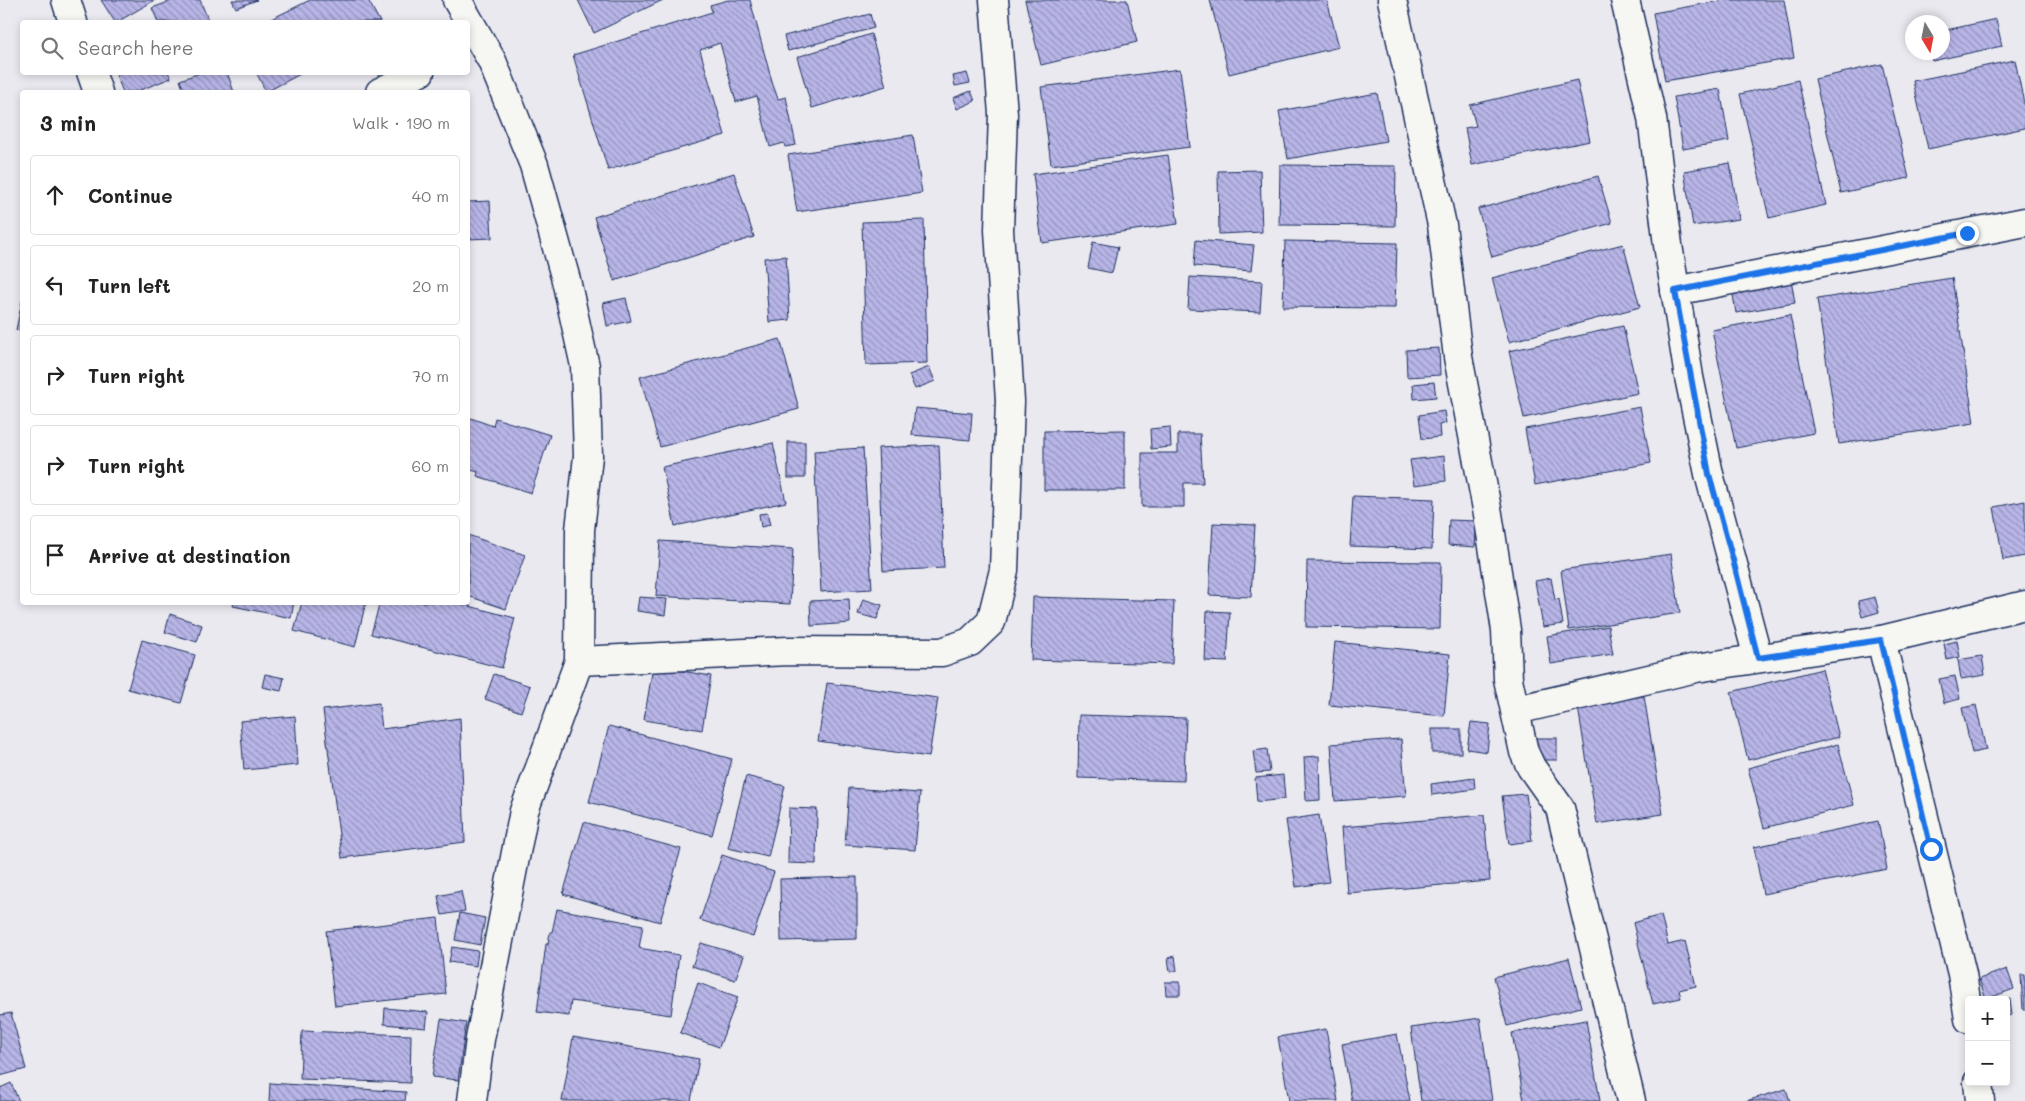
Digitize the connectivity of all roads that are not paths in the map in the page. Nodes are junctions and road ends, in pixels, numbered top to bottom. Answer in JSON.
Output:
{"nodes":[{"id":1,"x":66,"y":0,"type":"edge"},
{"id":2,"x":994,"y":0,"type":"edge"},
{"id":3,"x":1392,"y":0,"type":"edge"},
{"id":4,"x":1625,"y":0,"type":"edge"},
{"id":5,"x":459,"y":6,"type":"edge"},
{"id":6,"x":72,"y":20,"type":"edge"},
{"id":7,"x":467,"y":20,"type":"edge"},
{"id":8,"x":470,"y":24,"type":"edge"},
{"id":9,"x":92,"y":75,"type":"edge"},
{"id":10,"x":414,"y":75,"type":"edge"},
{"id":11,"x":97,"y":90,"type":"edge"},
{"id":12,"x":384,"y":90,"type":"edge"},
{"id":13,"x":2025,"y":222,"type":"edge"},
{"id":14,"x":1675,"y":291,"type":"junction"},
{"id":15,"x":2025,"y":606,"type":"edge"},
{"id":16,"x":1881,"y":640,"type":"junction"},
{"id":17,"x":1758,"y":658,"type":"junction"},
{"id":18,"x":579,"y":661,"type":"junction"},
{"id":19,"x":1516,"y":710,"type":"junction"},
{"id":20,"x":1965,"y":996,"type":"edge"},
{"id":21,"x":1978,"y":1086,"type":"edge"},
{"id":22,"x":472,"y":1101,"type":"edge"},
{"id":23,"x":1631,"y":1101,"type":"edge"},
{"id":24,"x":1980,"y":1101,"type":"edge"}],
"edges":[{"from":1,"to":6,"type":"street"},
{"from":2,"to":18,"type":"street"},
{"from":3,"to":19,"type":"street"},
{"from":4,"to":14,"type":"street"},
{"from":5,"to":7,"type":"street"},
{"from":8,"to":18,"type":"street"},
{"from":9,"to":11,"type":"street"},
{"from":10,"to":12,"type":"street"},
{"from":13,"to":14,"type":"street"},
{"from":14,"to":17,"type":"street"},
{"from":15,"to":16,"type":"street"},
{"from":16,"to":17,"type":"street"},
{"from":16,"to":20,"type":"street"},
{"from":17,"to":19,"type":"street"},
{"from":18,"to":22,"type":"street"},
{"from":19,"to":23,"type":"street"},
{"from":21,"to":24,"type":"street"}]}
